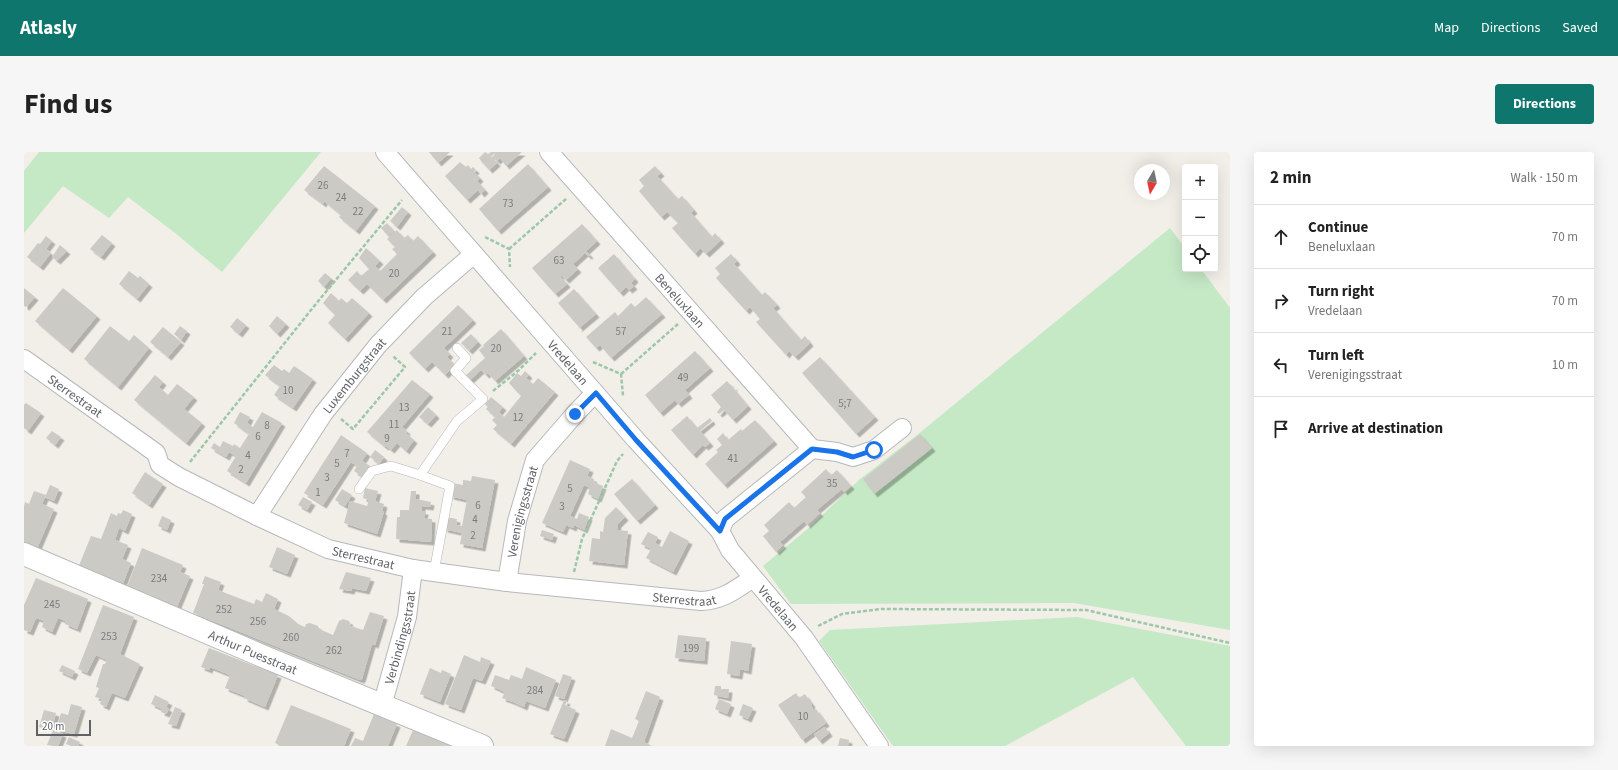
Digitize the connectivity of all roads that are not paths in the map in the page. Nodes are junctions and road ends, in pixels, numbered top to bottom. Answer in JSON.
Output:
{"nodes":[{"id":1,"x":385,"y":152,"type":"edge"},
{"id":2,"x":548,"y":152,"type":"edge"},
{"id":3,"x":474,"y":254,"type":"junction"},
{"id":4,"x":457,"y":348,"type":"dead end"},
{"id":5,"x":24,"y":359,"type":"edge"},
{"id":6,"x":596,"y":393,"type":"junction"},
{"id":7,"x":902,"y":428,"type":"dead end"},
{"id":8,"x":812,"y":449,"type":"junction"},
{"id":9,"x":420,"y":475,"type":"junction"},
{"id":10,"x":359,"y":488,"type":"dead end"},
{"id":11,"x":257,"y":516,"type":"junction"},
{"id":12,"x":720,"y":531,"type":"junction"},
{"id":13,"x":24,"y":554,"type":"edge"},
{"id":14,"x":413,"y":569,"type":"junction"},
{"id":15,"x":434,"y":572,"type":"junction"},
{"id":16,"x":753,"y":578,"type":"junction"},
{"id":17,"x":507,"y":582,"type":"junction"},
{"id":18,"x":382,"y":706,"type":"junction"},
{"id":19,"x":482,"y":746,"type":"edge"},
{"id":20,"x":879,"y":746,"type":"edge"}],
"edges":[{"from":1,"to":3,"type":"street","name":"Vredelaan"},
{"from":2,"to":8,"type":"street","name":"Beneluxlaan"},
{"from":3,"to":6,"type":"street","name":"Vredelaan"},
{"from":3,"to":11,"type":"street","name":"Luxemburgstraat"},
{"from":4,"to":9,"type":"lane"},
{"from":5,"to":11,"type":"street","name":"Sterrestraat"},
{"from":6,"to":12,"type":"street","name":"Vredelaan"},
{"from":6,"to":17,"type":"street","name":"Verenigingsstraat"},
{"from":7,"to":8,"type":"street"},
{"from":8,"to":12,"type":"street"},
{"from":9,"to":10,"type":"lane"},
{"from":9,"to":15,"type":"lane"},
{"from":11,"to":14,"type":"street","name":"Sterrestraat"},
{"from":12,"to":16,"type":"street","name":"Vredelaan"},
{"from":13,"to":18,"type":"street","name":"Arthur Puesstraat"},
{"from":14,"to":15,"type":"street","name":"Sterrestraat"},
{"from":14,"to":18,"type":"street","name":"Verbindingsstraat"},
{"from":15,"to":17,"type":"street","name":"Sterrestraat"},
{"from":16,"to":17,"type":"street","name":"Sterrestraat"},
{"from":16,"to":20,"type":"street","name":"Vredelaan"},
{"from":18,"to":19,"type":"street","name":"Arthur Puesstraat"}]}
